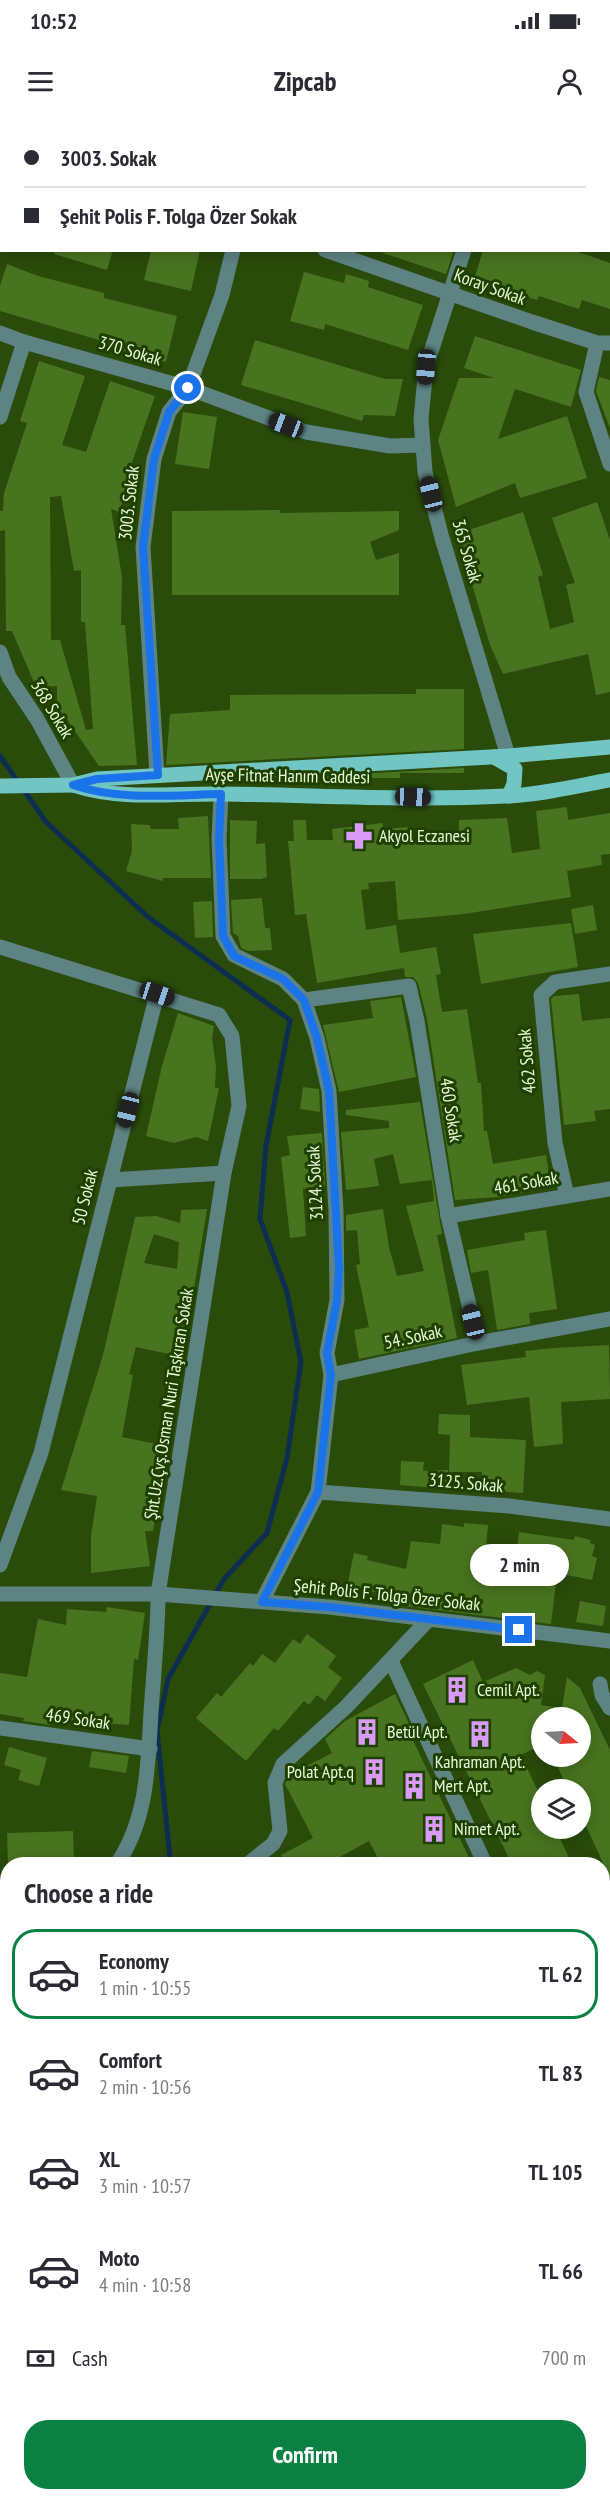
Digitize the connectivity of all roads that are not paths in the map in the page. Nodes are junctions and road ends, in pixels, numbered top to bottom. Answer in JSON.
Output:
{"nodes":[{"id":1,"x":233,"y":252,"type":"edge"},
{"id":2,"x":331,"y":252,"type":"edge"},
{"id":3,"x":463,"y":252,"type":"edge"},
{"id":4,"x":449,"y":293,"type":"junction"},
{"id":5,"x":0,"y":333,"type":"edge"},
{"id":6,"x":24,"y":342,"type":"junction"},
{"id":7,"x":603,"y":343,"type":"edge"},
{"id":8,"x":188,"y":388,"type":"junction"},
{"id":9,"x":0,"y":417,"type":"edge"},
{"id":10,"x":423,"y":446,"type":"junction"},
{"id":11,"x":610,"y":464,"type":"edge"},
{"id":12,"x":0,"y":652,"type":"edge"},
{"id":13,"x":610,"y":747,"type":"edge"},
{"id":14,"x":501,"y":756,"type":"junction"},
{"id":15,"x":158,"y":775,"type":"junction"},
{"id":16,"x":610,"y":780,"type":"edge"},
{"id":17,"x":73,"y":785,"type":"junction"},
{"id":18,"x":14,"y":786,"type":"edge"},
{"id":19,"x":221,"y":794,"type":"junction"},
{"id":20,"x":509,"y":796,"type":"junction"},
{"id":21,"x":0,"y":947,"type":"edge"},
{"id":22,"x":610,"y":974,"type":"edge"},
{"id":23,"x":157,"y":994,"type":"junction"},
{"id":24,"x":304,"y":1000,"type":"junction"},
{"id":25,"x":224,"y":1173,"type":"junction"},
{"id":26,"x":110,"y":1180,"type":"junction"},
{"id":27,"x":610,"y":1189,"type":"edge"},
{"id":28,"x":567,"y":1196,"type":"junction"},
{"id":29,"x":448,"y":1216,"type":"junction"},
{"id":30,"x":610,"y":1320,"type":"edge"},
{"id":31,"x":478,"y":1343,"type":"junction"},
{"id":32,"x":331,"y":1375,"type":"junction"},
{"id":33,"x":318,"y":1492,"type":"junction"},
{"id":34,"x":610,"y":1519,"type":"edge"},
{"id":35,"x":0,"y":1565,"type":"edge"},
{"id":36,"x":0,"y":1594,"type":"edge"},
{"id":37,"x":158,"y":1594,"type":"junction"},
{"id":38,"x":262,"y":1602,"type":"junction"},
{"id":39,"x":429,"y":1619,"type":"junction"},
{"id":40,"x":610,"y":1641,"type":"edge"},
{"id":41,"x":391,"y":1661,"type":"junction"},
{"id":42,"x":600,"y":1684,"type":"dead end"},
{"id":43,"x":610,"y":1708,"type":"edge"},
{"id":44,"x":0,"y":1728,"type":"edge"},
{"id":45,"x":150,"y":1749,"type":"junction"},
{"id":46,"x":121,"y":1857,"type":"edge"},
{"id":47,"x":257,"y":1857,"type":"edge"},
{"id":48,"x":482,"y":1857,"type":"edge"}],
"edges":[{"from":1,"to":8,"type":"street","name":"3003. Sokak"},
{"from":2,"to":4,"type":"street","name":"Koray Sokak"},
{"from":3,"to":4,"type":"street","name":"365 Sokak"},
{"from":4,"to":7,"type":"street","name":"Koray Sokak"},
{"from":4,"to":10,"type":"street","name":"365 Sokak"},
{"from":5,"to":6,"type":"street","name":"370 Sokak"},
{"from":6,"to":8,"type":"street","name":"370 Sokak"},
{"from":6,"to":9,"type":"street"},
{"from":7,"to":11,"type":"street"},
{"from":8,"to":10,"type":"street","name":"370 Sokak"},
{"from":8,"to":15,"type":"street","name":"3003. Sokak"},
{"from":10,"to":14,"type":"street","name":"365 Sokak"},
{"from":12,"to":17,"type":"street","name":"368 Sokak"},
{"from":13,"to":14,"type":"main road","name":"Ayşe Fitnat Hanım Caddesi"},
{"from":14,"to":15,"type":"main road","name":"Ayşe Fitnat Hanım Caddesi"},
{"from":14,"to":20,"type":"main road"},
{"from":15,"to":17,"type":"main road","name":"Ayşe Fitnat Hanım Caddesi"},
{"from":16,"to":20,"type":"main road","name":"Ayşe Fitnat Hanım Caddesi"},
{"from":17,"to":18,"type":"main road","name":"Ayşe Fitnat Hanım Caddesi"},
{"from":17,"to":19,"type":"main road","name":"Ayşe Fitnat Hanım Caddesi"},
{"from":19,"to":20,"type":"main road","name":"Ayşe Fitnat Hanım Caddesi"},
{"from":19,"to":24,"type":"street","name":"3124. Sokak"},
{"from":21,"to":23,"type":"street"},
{"from":22,"to":28,"type":"street","name":"462 Sokak"},
{"from":23,"to":25,"type":"street","name":"Şht.Uz.Çvş.Osman Nuri Taşkıran Sokak"},
{"from":23,"to":26,"type":"street","name":"50 Sokak"},
{"from":24,"to":29,"type":"street","name":"460 Sokak"},
{"from":24,"to":32,"type":"street","name":"3124. Sokak"},
{"from":25,"to":26,"type":"street"},
{"from":25,"to":37,"type":"street","name":"Şht.Uz.Çvş.Osman Nuri Taşkıran Sokak"},
{"from":26,"to":35,"type":"street","name":"50 Sokak"},
{"from":27,"to":28,"type":"street","name":"461 Sokak"},
{"from":28,"to":29,"type":"street","name":"461 Sokak"},
{"from":29,"to":31,"type":"street","name":"460 Sokak"},
{"from":30,"to":31,"type":"street","name":"54. Sokak"},
{"from":31,"to":32,"type":"street","name":"54. Sokak"},
{"from":32,"to":33,"type":"street","name":"3124. Sokak"},
{"from":33,"to":34,"type":"street","name":"3125. Sokak"},
{"from":33,"to":38,"type":"street","name":"3124. Sokak"},
{"from":36,"to":37,"type":"street","name":"Şehit Polis F. Tolga Özer Sokak"},
{"from":37,"to":38,"type":"street","name":"Şehit Polis F. Tolga Özer Sokak"},
{"from":37,"to":45,"type":"street","name":"Şht.Uz.Çvş.Osman Nuri Taşkıran Sokak"},
{"from":38,"to":39,"type":"street","name":"Şehit Polis F. Tolga Özer Sokak"},
{"from":39,"to":40,"type":"street","name":"Şehit Polis F. Tolga Özer Sokak"},
{"from":39,"to":41,"type":"street"},
{"from":41,"to":47,"type":"street"},
{"from":41,"to":48,"type":"street"},
{"from":42,"to":43,"type":"street"},
{"from":44,"to":45,"type":"street","name":"469 Sokak"},
{"from":45,"to":46,"type":"street","name":"Şht.Uz.Çvş.Osman Nuri Taşkıran Sokak"}]}
